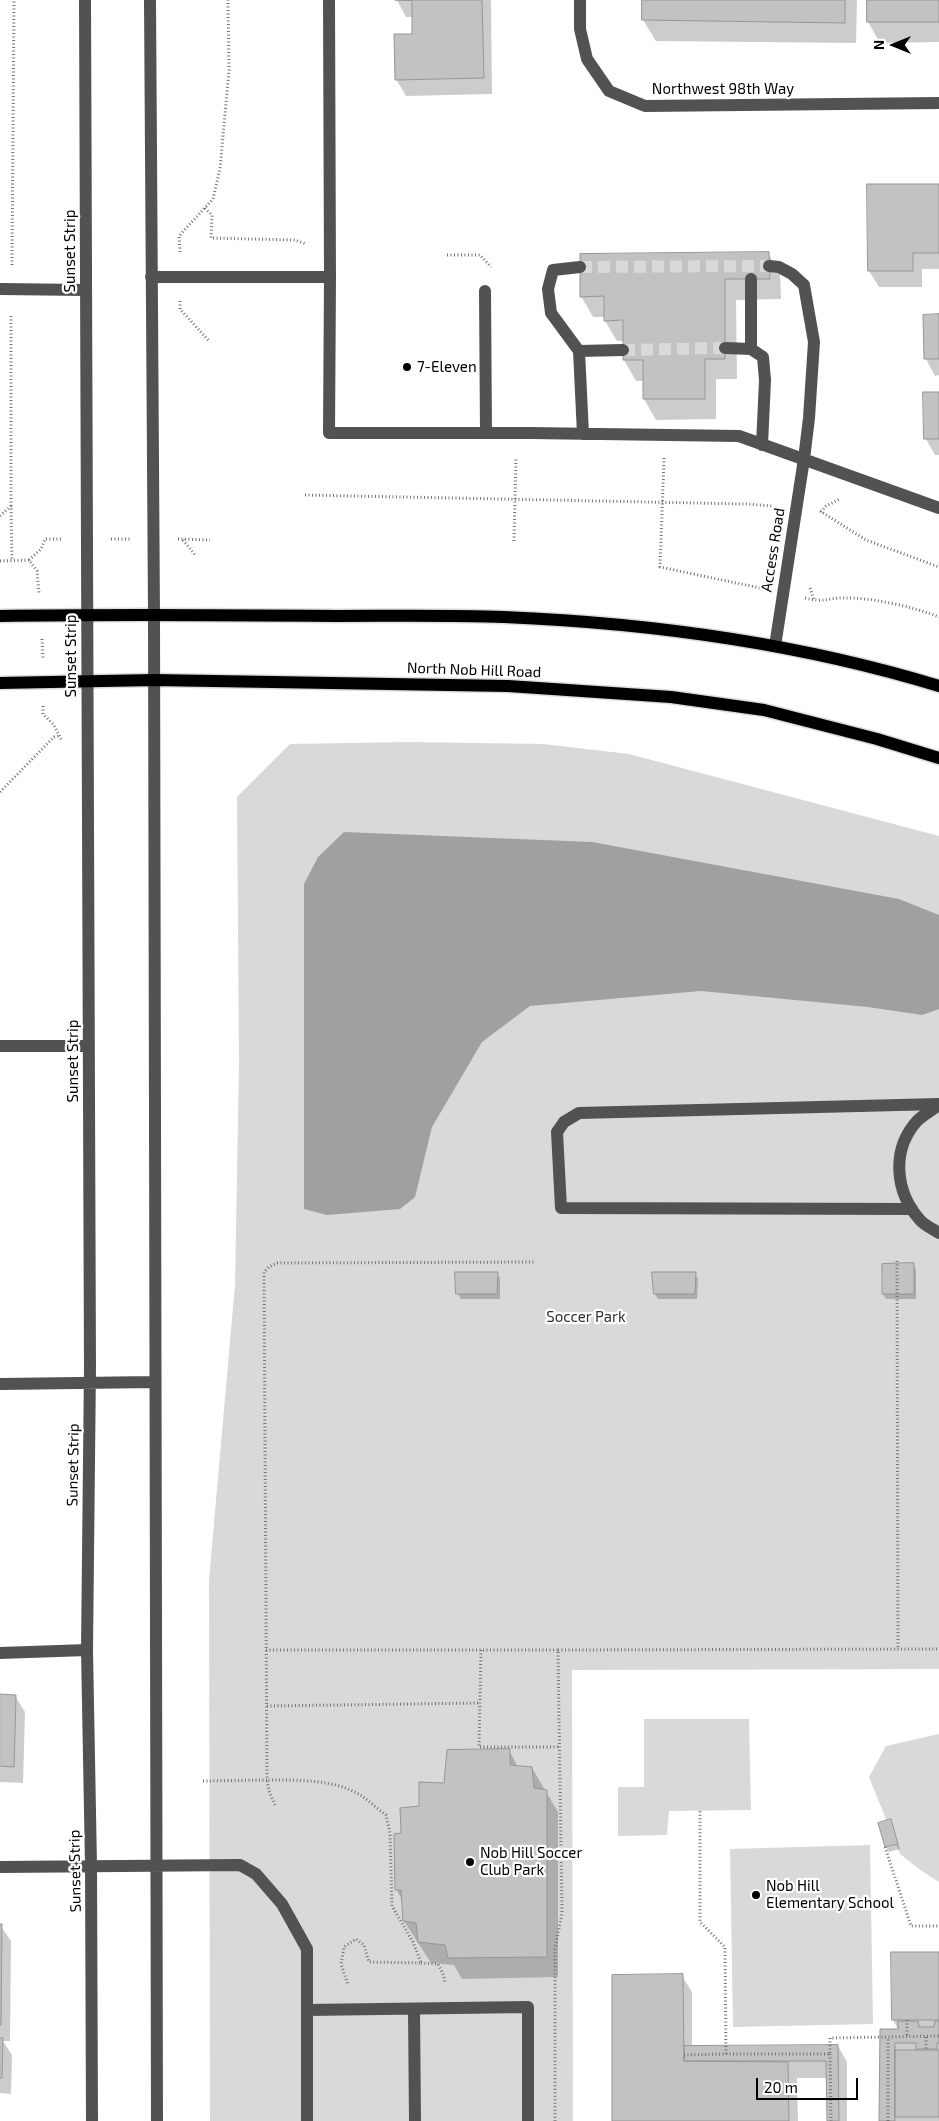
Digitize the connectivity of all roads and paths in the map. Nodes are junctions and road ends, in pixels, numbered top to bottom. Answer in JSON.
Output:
{"nodes":[{"id":1,"x":14,"y":0,"type":"edge"},
{"id":2,"x":85,"y":0,"type":"edge"},
{"id":3,"x":150,"y":0,"type":"edge"},
{"id":4,"x":228,"y":0,"type":"edge"},
{"id":5,"x":329,"y":0,"type":"edge"},
{"id":6,"x":580,"y":0,"type":"edge"},
{"id":7,"x":939,"y":103,"type":"edge"},
{"id":8,"x":205,"y":208,"type":"junction"},
{"id":9,"x":330,"y":253,"type":"junction"},
{"id":10,"x":769,"y":266,"type":"tunnel mouth"},
{"id":11,"x":580,"y":267,"type":"tunnel mouth"},
{"id":12,"x":151,"y":277,"type":"junction"},
{"id":13,"x":180,"y":277,"type":"junction"},
{"id":14,"x":330,"y":277,"type":"junction"},
{"id":15,"x":751,"y":279,"type":"dead end"},
{"id":16,"x":6,"y":289,"type":"edge"},
{"id":17,"x":86,"y":290,"type":"junction"},
{"id":18,"x":485,"y":291,"type":"dead end"},
{"id":19,"x":210,"y":341,"type":"dead end"},
{"id":20,"x":725,"y":348,"type":"tunnel mouth"},
{"id":21,"x":751,"y":349,"type":"junction"},
{"id":22,"x":623,"y":350,"type":"tunnel mouth"},
{"id":23,"x":579,"y":351,"type":"junction"},
{"id":24,"x":486,"y":433,"type":"junction"},
{"id":25,"x":583,"y":434,"type":"junction"},
{"id":26,"x":664,"y":435,"type":"junction"},
{"id":27,"x":762,"y":445,"type":"junction"},
{"id":28,"x":804,"y":460,"type":"junction"},
{"id":29,"x":305,"y":495,"type":"dead end"},
{"id":30,"x":843,"y":498,"type":"dead end"},
{"id":31,"x":663,"y":502,"type":"junction"},
{"id":32,"x":797,"y":505,"type":"junction"},
{"id":33,"x":11,"y":506,"type":"junction"},
{"id":34,"x":939,"y":508,"type":"edge"},
{"id":35,"x":821,"y":512,"type":"junction"},
{"id":36,"x":0,"y":516,"type":"edge"},
{"id":37,"x":819,"y":516,"type":"dead end"},
{"id":38,"x":87,"y":539,"type":"junction"},
{"id":39,"x":153,"y":539,"type":"junction"},
{"id":40,"x":183,"y":540,"type":"junction"},
{"id":41,"x":210,"y":540,"type":"dead end"},
{"id":42,"x":196,"y":556,"type":"dead end"},
{"id":43,"x":29,"y":560,"type":"junction"},
{"id":44,"x":0,"y":561,"type":"edge"},
{"id":45,"x":12,"y":561,"type":"junction"},
{"id":46,"x":939,"y":567,"type":"edge"},
{"id":47,"x":808,"y":582,"type":"dead end"},
{"id":48,"x":783,"y":593,"type":"junction"},
{"id":49,"x":814,"y":600,"type":"junction"},
{"id":50,"x":87,"y":614,"type":"junction"},
{"id":51,"x":154,"y":614,"type":"junction"},
{"id":52,"x":41,"y":615,"type":"junction"},
{"id":53,"x":0,"y":616,"type":"edge"},
{"id":54,"x":939,"y":617,"type":"edge"},
{"id":55,"x":775,"y":646,"type":"junction"},
{"id":56,"x":154,"y":680,"type":"junction"},
{"id":57,"x":44,"y":682,"type":"junction"},
{"id":58,"x":88,"y":682,"type":"junction"},
{"id":59,"x":0,"y":683,"type":"edge"},
{"id":60,"x":939,"y":686,"type":"edge"},
{"id":61,"x":939,"y":758,"type":"edge"},
{"id":62,"x":0,"y":792,"type":"edge"},
{"id":63,"x":0,"y":1046,"type":"edge"},
{"id":64,"x":89,"y":1046,"type":"junction"},
{"id":65,"x":939,"y":1104,"type":"edge"},
{"id":66,"x":912,"y":1209,"type":"junction"},
{"id":67,"x":939,"y":1233,"type":"edge"},
{"id":68,"x":897,"y":1261,"type":"dead end"},
{"id":69,"x":536,"y":1262,"type":"dead end"},
{"id":70,"x":155,"y":1382,"type":"junction"},
{"id":71,"x":90,"y":1383,"type":"junction"},
{"id":72,"x":0,"y":1384,"type":"edge"},
{"id":73,"x":898,"y":1649,"type":"junction"},
{"id":74,"x":939,"y":1649,"type":"edge"},
{"id":75,"x":87,"y":1650,"type":"junction"},
{"id":76,"x":266,"y":1650,"type":"junction"},
{"id":77,"x":481,"y":1650,"type":"junction"},
{"id":78,"x":558,"y":1650,"type":"junction"},
{"id":79,"x":0,"y":1653,"type":"edge"},
{"id":80,"x":480,"y":1703,"type":"junction"},
{"id":81,"x":267,"y":1706,"type":"junction"},
{"id":82,"x":560,"y":1747,"type":"junction"},
{"id":83,"x":268,"y":1780,"type":"junction"},
{"id":84,"x":203,"y":1781,"type":"dead end"},
{"id":85,"x":276,"y":1805,"type":"dead end"},
{"id":86,"x":700,"y":1811,"type":"dead end"},
{"id":87,"x":885,"y":1847,"type":"dead end"},
{"id":88,"x":91,"y":1865,"type":"junction"},
{"id":89,"x":156,"y":1865,"type":"junction"},
{"id":90,"x":0,"y":1866,"type":"edge"},
{"id":91,"x":939,"y":1926,"type":"edge"},
{"id":92,"x":356,"y":1989,"type":"dead end"},
{"id":93,"x":414,"y":2009,"type":"junction"},
{"id":94,"x":307,"y":2010,"type":"junction"},
{"id":95,"x":907,"y":2020,"type":"dead end"},
{"id":96,"x":939,"y":2036,"type":"edge"},
{"id":97,"x":888,"y":2037,"type":"junction"},
{"id":98,"x":907,"y":2037,"type":"junction"},
{"id":99,"x":926,"y":2037,"type":"junction"},
{"id":100,"x":926,"y":2050,"type":"dead end"},
{"id":101,"x":684,"y":2054,"type":"dead end"},
{"id":102,"x":726,"y":2054,"type":"junction"},
{"id":103,"x":830,"y":2054,"type":"junction"},
{"id":104,"x":92,"y":2121,"type":"edge"},
{"id":105,"x":157,"y":2121,"type":"edge"},
{"id":106,"x":307,"y":2121,"type":"edge"},
{"id":107,"x":415,"y":2121,"type":"edge"},
{"id":108,"x":528,"y":2121,"type":"edge"},
{"id":109,"x":555,"y":2121,"type":"edge"},
{"id":110,"x":830,"y":2121,"type":"edge"},
{"id":111,"x":888,"y":2121,"type":"edge"}],
"edges":[{"from":1,"to":16,"type":"path"},
{"from":2,"to":17,"type":"street","name":"Sunset Strip"},
{"from":3,"to":12,"type":"street"},
{"from":4,"to":8,"type":"path"},
{"from":5,"to":9,"type":"street"},
{"from":6,"to":7,"type":"street","name":"Northwest 98th Way"},
{"from":8,"to":9,"type":"path"},
{"from":8,"to":13,"type":"path"},
{"from":9,"to":14,"type":"street"},
{"from":10,"to":28,"type":"street","name":"Access Road"},
{"from":11,"to":23,"type":"street"},
{"from":12,"to":13,"type":"street"},
{"from":12,"to":39,"type":"street"},
{"from":13,"to":14,"type":"street"},
{"from":13,"to":19,"type":"path"},
{"from":14,"to":24,"type":"street"},
{"from":15,"to":21,"type":"street"},
{"from":16,"to":17,"type":"street"},
{"from":16,"to":33,"type":"path"},
{"from":17,"to":38,"type":"street","name":"Sunset Strip"},
{"from":18,"to":24,"type":"street"},
{"from":20,"to":21,"type":"street"},
{"from":21,"to":27,"type":"street"},
{"from":22,"to":23,"type":"street"},
{"from":23,"to":25,"type":"street"},
{"from":24,"to":25,"type":"street"},
{"from":25,"to":26,"type":"street"},
{"from":26,"to":27,"type":"street"},
{"from":26,"to":31,"type":"path"},
{"from":27,"to":28,"type":"street"},
{"from":28,"to":32,"type":"street","name":"Access Road"},
{"from":28,"to":34,"type":"street"},
{"from":29,"to":31,"type":"path"},
{"from":30,"to":35,"type":"path"},
{"from":31,"to":32,"type":"path"},
{"from":31,"to":48,"type":"path"},
{"from":32,"to":35,"type":"path"},
{"from":32,"to":48,"type":"street","name":"Access Road"},
{"from":33,"to":36,"type":"path"},
{"from":33,"to":45,"type":"path"},
{"from":35,"to":37,"type":"path"},
{"from":35,"to":46,"type":"path"},
{"from":38,"to":39,"type":"path"},
{"from":38,"to":43,"type":"path"},
{"from":38,"to":50,"type":"street","name":"Sunset Strip"},
{"from":39,"to":40,"type":"path"},
{"from":39,"to":51,"type":"street"},
{"from":40,"to":41,"type":"path"},
{"from":40,"to":42,"type":"path"},
{"from":43,"to":45,"type":"path"},
{"from":43,"to":52,"type":"path"},
{"from":44,"to":45,"type":"path"},
{"from":47,"to":49,"type":"path"},
{"from":48,"to":49,"type":"path"},
{"from":48,"to":55,"type":"street","name":"Access Road"},
{"from":49,"to":54,"type":"path"},
{"from":50,"to":51,"type":"main road"},
{"from":50,"to":52,"type":"main road"},
{"from":50,"to":58,"type":"street","name":"Sunset Strip"},
{"from":51,"to":55,"type":"main road"},
{"from":51,"to":56,"type":"street"},
{"from":52,"to":53,"type":"main road"},
{"from":52,"to":57,"type":"path"},
{"from":55,"to":60,"type":"main road"},
{"from":56,"to":58,"type":"main road","name":"North Nob Hill Road"},
{"from":56,"to":61,"type":"main road","name":"North Nob Hill Road"},
{"from":56,"to":70,"type":"street"},
{"from":57,"to":58,"type":"main road","name":"North Nob Hill Road"},
{"from":57,"to":59,"type":"main road","name":"North Nob Hill Road"},
{"from":57,"to":62,"type":"path"},
{"from":58,"to":64,"type":"street","name":"Sunset Strip"},
{"from":63,"to":64,"type":"street"},
{"from":64,"to":71,"type":"street","name":"Sunset Strip"},
{"from":65,"to":66,"type":"street"},
{"from":65,"to":66,"type":"street"},
{"from":66,"to":67,"type":"street"},
{"from":68,"to":73,"type":"path"},
{"from":69,"to":76,"type":"path"},
{"from":70,"to":71,"type":"street"},
{"from":70,"to":89,"type":"street"},
{"from":71,"to":72,"type":"street"},
{"from":71,"to":75,"type":"street","name":"Sunset Strip"},
{"from":73,"to":74,"type":"path"},
{"from":73,"to":78,"type":"path"},
{"from":75,"to":79,"type":"street"},
{"from":75,"to":88,"type":"street","name":"Sunset Strip"},
{"from":76,"to":77,"type":"path"},
{"from":76,"to":81,"type":"path"},
{"from":77,"to":78,"type":"path"},
{"from":77,"to":80,"type":"path"},
{"from":78,"to":82,"type":"path"},
{"from":80,"to":81,"type":"path"},
{"from":80,"to":82,"type":"path"},
{"from":81,"to":83,"type":"path"},
{"from":82,"to":109,"type":"path"},
{"from":83,"to":84,"type":"path"},
{"from":83,"to":85,"type":"path"},
{"from":83,"to":92,"type":"path"},
{"from":86,"to":102,"type":"path"},
{"from":87,"to":91,"type":"path"},
{"from":88,"to":89,"type":"street"},
{"from":88,"to":90,"type":"street"},
{"from":88,"to":104,"type":"street","name":"Sunset Strip"},
{"from":89,"to":94,"type":"street"},
{"from":89,"to":105,"type":"street"},
{"from":93,"to":94,"type":"street"},
{"from":93,"to":107,"type":"street"},
{"from":93,"to":108,"type":"street"},
{"from":94,"to":106,"type":"street"},
{"from":95,"to":98,"type":"path"},
{"from":96,"to":99,"type":"path"},
{"from":97,"to":98,"type":"path"},
{"from":97,"to":103,"type":"path"},
{"from":97,"to":111,"type":"path"},
{"from":98,"to":99,"type":"path"},
{"from":99,"to":100,"type":"path"},
{"from":101,"to":102,"type":"path"},
{"from":102,"to":103,"type":"path"},
{"from":103,"to":110,"type":"path"}]}
